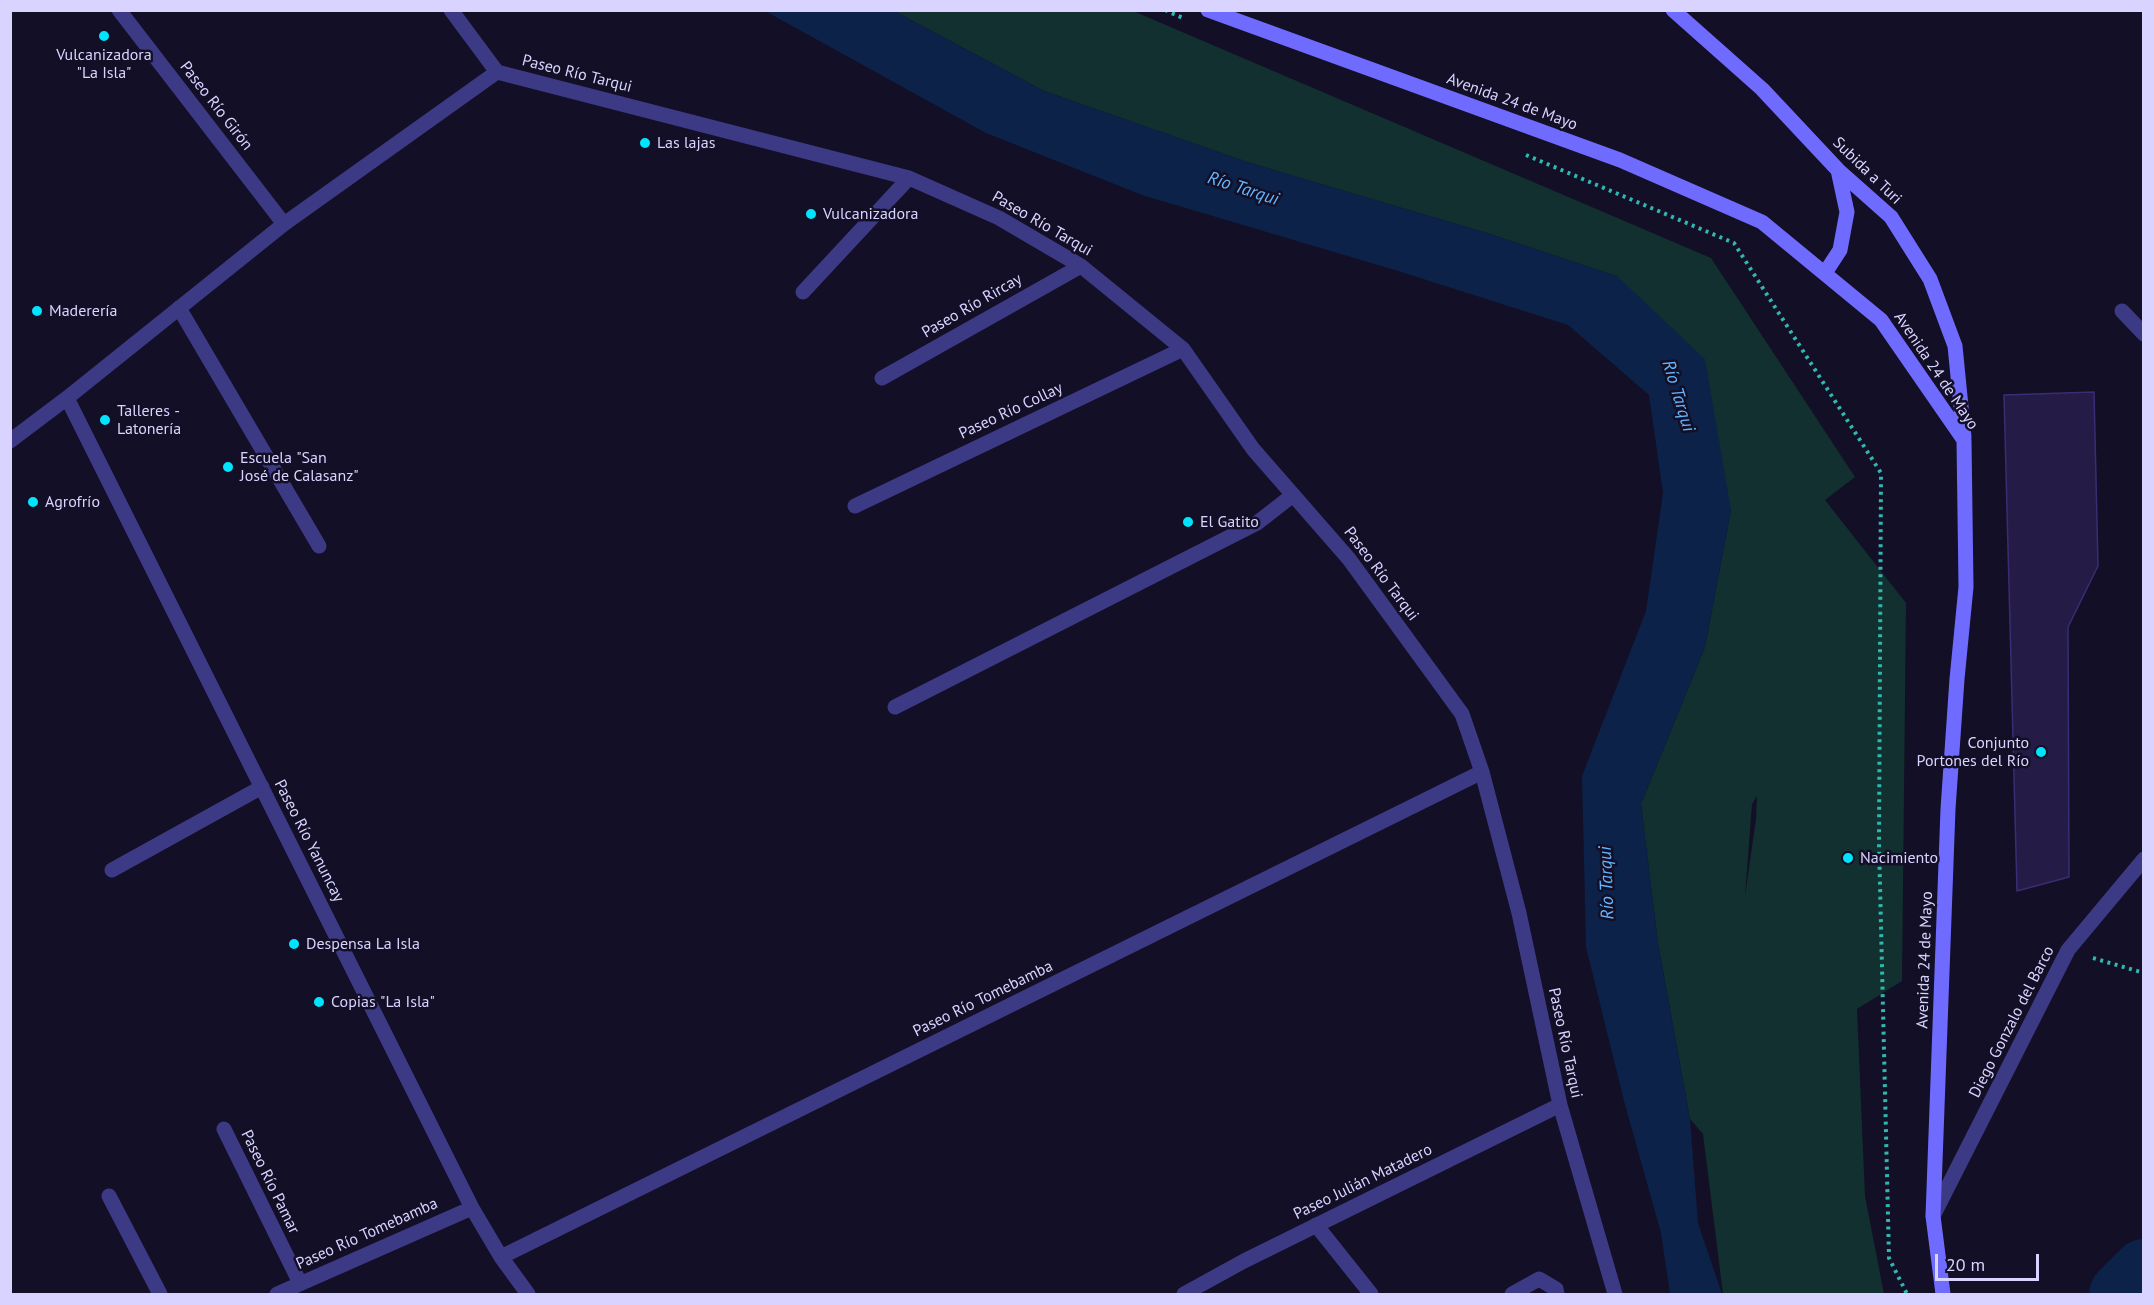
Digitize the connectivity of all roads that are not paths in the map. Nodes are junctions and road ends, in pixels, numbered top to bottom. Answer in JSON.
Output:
{"nodes":[{"id":1,"x":119,"y":10,"type":"edge"},
{"id":2,"x":451,"y":10,"type":"edge"},
{"id":3,"x":1208,"y":10,"type":"edge"},
{"id":4,"x":1673,"y":10,"type":"edge"},
{"id":5,"x":497,"y":72,"type":"junction"},
{"id":6,"x":1838,"y":170,"type":"junction"},
{"id":7,"x":909,"y":178,"type":"junction"},
{"id":8,"x":284,"y":224,"type":"junction"},
{"id":9,"x":1080,"y":266,"type":"junction"},
{"id":10,"x":1825,"y":273,"type":"junction"},
{"id":11,"x":803,"y":292,"type":"dead end"},
{"id":12,"x":179,"y":308,"type":"junction"},
{"id":13,"x":2122,"y":311,"type":"dead end"},
{"id":14,"x":2144,"y":334,"type":"edge"},
{"id":15,"x":1183,"y":349,"type":"junction"},
{"id":16,"x":882,"y":378,"type":"dead end"},
{"id":17,"x":67,"y":398,"type":"junction"},
{"id":18,"x":1964,"y":440,"type":"junction"},
{"id":19,"x":10,"y":441,"type":"edge"},
{"id":20,"x":1293,"y":495,"type":"junction"},
{"id":21,"x":855,"y":506,"type":"dead end"},
{"id":22,"x":319,"y":546,"type":"dead end"},
{"id":23,"x":895,"y":707,"type":"dead end"},
{"id":24,"x":1482,"y":772,"type":"junction"},
{"id":25,"x":262,"y":787,"type":"junction"},
{"id":26,"x":2144,"y":859,"type":"edge"},
{"id":27,"x":112,"y":870,"type":"dead end"},
{"id":28,"x":1560,"y":1105,"type":"junction"},
{"id":29,"x":224,"y":1129,"type":"dead end"},
{"id":30,"x":109,"y":1196,"type":"dead end"},
{"id":31,"x":472,"y":1208,"type":"junction"},
{"id":32,"x":1934,"y":1216,"type":"junction"},
{"id":33,"x":1316,"y":1225,"type":"junction"},
{"id":34,"x":501,"y":1257,"type":"junction"},
{"id":35,"x":300,"y":1283,"type":"junction"},
{"id":36,"x":160,"y":1294,"type":"edge"},
{"id":37,"x":277,"y":1294,"type":"edge"},
{"id":38,"x":528,"y":1294,"type":"edge"},
{"id":39,"x":1184,"y":1294,"type":"edge"},
{"id":40,"x":1371,"y":1294,"type":"edge"},
{"id":41,"x":1512,"y":1294,"type":"edge"},
{"id":42,"x":1557,"y":1294,"type":"edge"},
{"id":43,"x":1615,"y":1294,"type":"edge"},
{"id":44,"x":1943,"y":1294,"type":"edge"}],
"edges":[{"from":1,"to":8,"type":"street","name":"Paseo Río Girón"},
{"from":2,"to":5,"type":"street"},
{"from":3,"to":10,"type":"main road","name":"Avenida 24 de Mayo"},
{"from":4,"to":6,"type":"main road","name":"Subida a Turi"},
{"from":5,"to":7,"type":"street","name":"Paseo Río Tarqui"},
{"from":5,"to":8,"type":"street","name":"Paseo Río Tarqui"},
{"from":6,"to":10,"type":"main road"},
{"from":6,"to":18,"type":"main road","name":"Subida a Turi"},
{"from":7,"to":9,"type":"street","name":"Paseo Río Tarqui"},
{"from":7,"to":11,"type":"street"},
{"from":8,"to":12,"type":"street","name":"Paseo Río Tarqui"},
{"from":9,"to":15,"type":"street","name":"Paseo Río Tarqui"},
{"from":9,"to":16,"type":"street","name":"Paseo Río Rircay"},
{"from":10,"to":18,"type":"main road","name":"Avenida 24 de Mayo"},
{"from":12,"to":17,"type":"street","name":"Paseo Río Tarqui"},
{"from":12,"to":22,"type":"street"},
{"from":13,"to":14,"type":"street"},
{"from":15,"to":20,"type":"street","name":"Paseo Río Tarqui"},
{"from":15,"to":21,"type":"street","name":"Paseo Río Collay"},
{"from":17,"to":19,"type":"street","name":"Paseo Río Tarqui"},
{"from":17,"to":25,"type":"street","name":"Paseo Río Yanuncay"},
{"from":18,"to":32,"type":"main road","name":"Avenida 24 de Mayo"},
{"from":20,"to":23,"type":"street"},
{"from":20,"to":24,"type":"street","name":"Paseo Río Tarqui"},
{"from":24,"to":28,"type":"street","name":"Paseo Río Tarqui"},
{"from":24,"to":34,"type":"street","name":"Paseo Río Tomebamba"},
{"from":25,"to":27,"type":"street"},
{"from":25,"to":31,"type":"street","name":"Paseo Río Yanuncay"},
{"from":26,"to":32,"type":"street","name":"Diego Gonzalo del Barco"},
{"from":28,"to":33,"type":"street","name":"Paseo Julián Matadero"},
{"from":28,"to":43,"type":"street","name":"Paseo Río Tarqui"},
{"from":29,"to":35,"type":"street","name":"Paseo Río Pamar"},
{"from":30,"to":36,"type":"street"},
{"from":31,"to":34,"type":"street","name":"Paseo Río Yanuncay"},
{"from":31,"to":35,"type":"street","name":"Paseo Río Tomebamba"},
{"from":32,"to":44,"type":"main road","name":"Avenida 24 de Mayo"},
{"from":33,"to":39,"type":"street","name":"Paseo Julián Matadero"},
{"from":33,"to":40,"type":"street"},
{"from":34,"to":38,"type":"street","name":"Paseo Río Yanuncay"},
{"from":35,"to":37,"type":"street","name":"Paseo Río Tomebamba"},
{"from":41,"to":42,"type":"street"}]}
